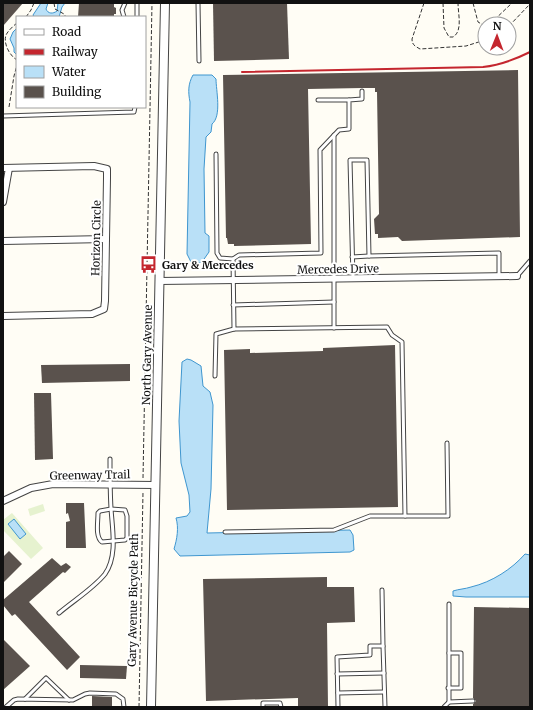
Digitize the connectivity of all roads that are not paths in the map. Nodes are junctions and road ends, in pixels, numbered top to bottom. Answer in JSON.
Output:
{"nodes":[{"id":1,"x":125,"y":3,"type":"edge"},
{"id":2,"x":137,"y":3,"type":"edge"},
{"id":3,"x":165,"y":3,"type":"edge"},
{"id":4,"x":198,"y":3,"type":"edge"},
{"id":5,"x":124,"y":16,"type":"edge"},
{"id":6,"x":137,"y":16,"type":"edge"},
{"id":7,"x":199,"y":61,"type":"dead end"},
{"id":8,"x":362,"y":91,"type":"dead end"},
{"id":9,"x":318,"y":100,"type":"dead end"},
{"id":10,"x":349,"y":100,"type":"junction"},
{"id":11,"x":135,"y":108,"type":"edge"},
{"id":12,"x":3,"y":116,"type":"edge"},
{"id":13,"x":334,"y":135,"type":"junction"},
{"id":14,"x":216,"y":154,"type":"dead end"},
{"id":15,"x":6,"y":168,"type":"edge"},
{"id":16,"x":3,"y":202,"type":"edge"},
{"id":17,"x":106,"y":240,"type":"junction"},
{"id":18,"x":3,"y":241,"type":"edge"},
{"id":19,"x":369,"y":256,"type":"junction"},
{"id":20,"x":352,"y":257,"type":"junction"},
{"id":21,"x":233,"y":259,"type":"junction"},
{"id":22,"x":530,"y":262,"type":"edge"},
{"id":23,"x":499,"y":276,"type":"junction"},
{"id":24,"x":517,"y":276,"type":"joint"},
{"id":25,"x":334,"y":280,"type":"junction"},
{"id":26,"x":353,"y":280,"type":"junction"},
{"id":27,"x":159,"y":281,"type":"junction"},
{"id":28,"x":233,"y":281,"type":"junction"},
{"id":29,"x":334,"y":302,"type":"junction"},
{"id":30,"x":233,"y":305,"type":"junction"},
{"id":31,"x":3,"y":316,"type":"edge"},
{"id":32,"x":334,"y":328,"type":"junction"},
{"id":33,"x":234,"y":329,"type":"junction"},
{"id":34,"x":215,"y":376,"type":"dead end"},
{"id":35,"x":446,"y":443,"type":"dead end"},
{"id":36,"x":110,"y":459,"type":"dead end"},
{"id":37,"x":110,"y":484,"type":"junction"},
{"id":38,"x":156,"y":485,"type":"junction"},
{"id":39,"x":3,"y":501,"type":"edge"},
{"id":40,"x":111,"y":509,"type":"junction"},
{"id":41,"x":405,"y":516,"type":"junction"},
{"id":42,"x":224,"y":532,"type":"dead end"},
{"id":43,"x":113,"y":542,"type":"junction"},
{"id":44,"x":382,"y":590,"type":"dead end"},
{"id":45,"x":449,"y":604,"type":"dead end"},
{"id":46,"x":59,"y":613,"type":"dead end"},
{"id":47,"x":383,"y":646,"type":"junction"},
{"id":48,"x":449,"y":653,"type":"junction"},
{"id":49,"x":384,"y":673,"type":"junction"},
{"id":50,"x":337,"y":674,"type":"junction"},
{"id":51,"x":448,"y":688,"type":"junction"},
{"id":52,"x":384,"y":692,"type":"junction"},
{"id":53,"x":338,"y":693,"type":"junction"},
{"id":54,"x":25,"y":699,"type":"junction"},
{"id":55,"x":69,"y":700,"type":"junction"},
{"id":56,"x":473,"y":701,"type":"dead end"},
{"id":57,"x":449,"y":702,"type":"junction"},
{"id":58,"x":6,"y":707,"type":"edge"},
{"id":59,"x":124,"y":707,"type":"edge"},
{"id":60,"x":151,"y":707,"type":"edge"},
{"id":61,"x":263,"y":707,"type":"edge"},
{"id":62,"x":280,"y":707,"type":"edge"},
{"id":63,"x":338,"y":707,"type":"edge"},
{"id":64,"x":385,"y":707,"type":"edge"},
{"id":65,"x":444,"y":707,"type":"edge"}],
"edges":[{"from":1,"to":5,"type":"lane"},
{"from":2,"to":6,"type":"lane"},
{"from":3,"to":27,"type":"street","name":"North Gary Avenue"},
{"from":4,"to":7,"type":"lane"},
{"from":8,"to":10,"type":"lane"},
{"from":9,"to":10,"type":"lane"},
{"from":10,"to":13,"type":"lane"},
{"from":11,"to":12,"type":"lane"},
{"from":13,"to":21,"type":"lane"},
{"from":13,"to":25,"type":"lane"},
{"from":14,"to":21,"type":"lane"},
{"from":15,"to":16,"type":"street"},
{"from":15,"to":17,"type":"street","name":"Horizon Circle"},
{"from":17,"to":18,"type":"street"},
{"from":17,"to":31,"type":"street","name":"Horizon Circle"},
{"from":19,"to":20,"type":"lane"},
{"from":19,"to":20,"type":"lane"},
{"from":19,"to":23,"type":"lane"},
{"from":20,"to":26,"type":"lane"},
{"from":21,"to":28,"type":"lane"},
{"from":22,"to":24,"type":"lane"},
{"from":23,"to":24,"type":"street","name":"Mercedes Drive"},
{"from":23,"to":26,"type":"street","name":"Mercedes Drive"},
{"from":25,"to":26,"type":"street","name":"Mercedes Drive"},
{"from":25,"to":28,"type":"street","name":"Mercedes Drive"},
{"from":25,"to":29,"type":"lane"},
{"from":27,"to":28,"type":"street","name":"Mercedes Drive"},
{"from":27,"to":38,"type":"street","name":"North Gary Avenue"},
{"from":28,"to":30,"type":"lane"},
{"from":29,"to":30,"type":"lane"},
{"from":29,"to":32,"type":"lane"},
{"from":30,"to":33,"type":"lane"},
{"from":32,"to":33,"type":"lane"},
{"from":32,"to":41,"type":"lane"},
{"from":33,"to":34,"type":"lane"},
{"from":35,"to":41,"type":"lane"},
{"from":36,"to":37,"type":"lane"},
{"from":37,"to":38,"type":"street","name":"Greenway Trail"},
{"from":37,"to":39,"type":"street","name":"Greenway Trail"},
{"from":37,"to":40,"type":"lane"},
{"from":38,"to":60,"type":"street","name":"North Gary Avenue"},
{"from":40,"to":43,"type":"lane"},
{"from":40,"to":43,"type":"lane"},
{"from":40,"to":43,"type":"lane"},
{"from":41,"to":42,"type":"lane"},
{"from":43,"to":46,"type":"lane"},
{"from":44,"to":47,"type":"lane"},
{"from":45,"to":48,"type":"lane"},
{"from":47,"to":49,"type":"lane"},
{"from":47,"to":50,"type":"lane"},
{"from":48,"to":51,"type":"lane"},
{"from":48,"to":51,"type":"lane"},
{"from":49,"to":50,"type":"lane"},
{"from":49,"to":52,"type":"lane"},
{"from":50,"to":53,"type":"lane"},
{"from":51,"to":57,"type":"lane"},
{"from":52,"to":53,"type":"lane"},
{"from":52,"to":64,"type":"lane"},
{"from":53,"to":63,"type":"lane"},
{"from":54,"to":55,"type":"lane"},
{"from":54,"to":55,"type":"lane"},
{"from":54,"to":58,"type":"lane"},
{"from":55,"to":59,"type":"lane"},
{"from":56,"to":57,"type":"lane"},
{"from":57,"to":65,"type":"lane"},
{"from":61,"to":62,"type":"lane"}]}
